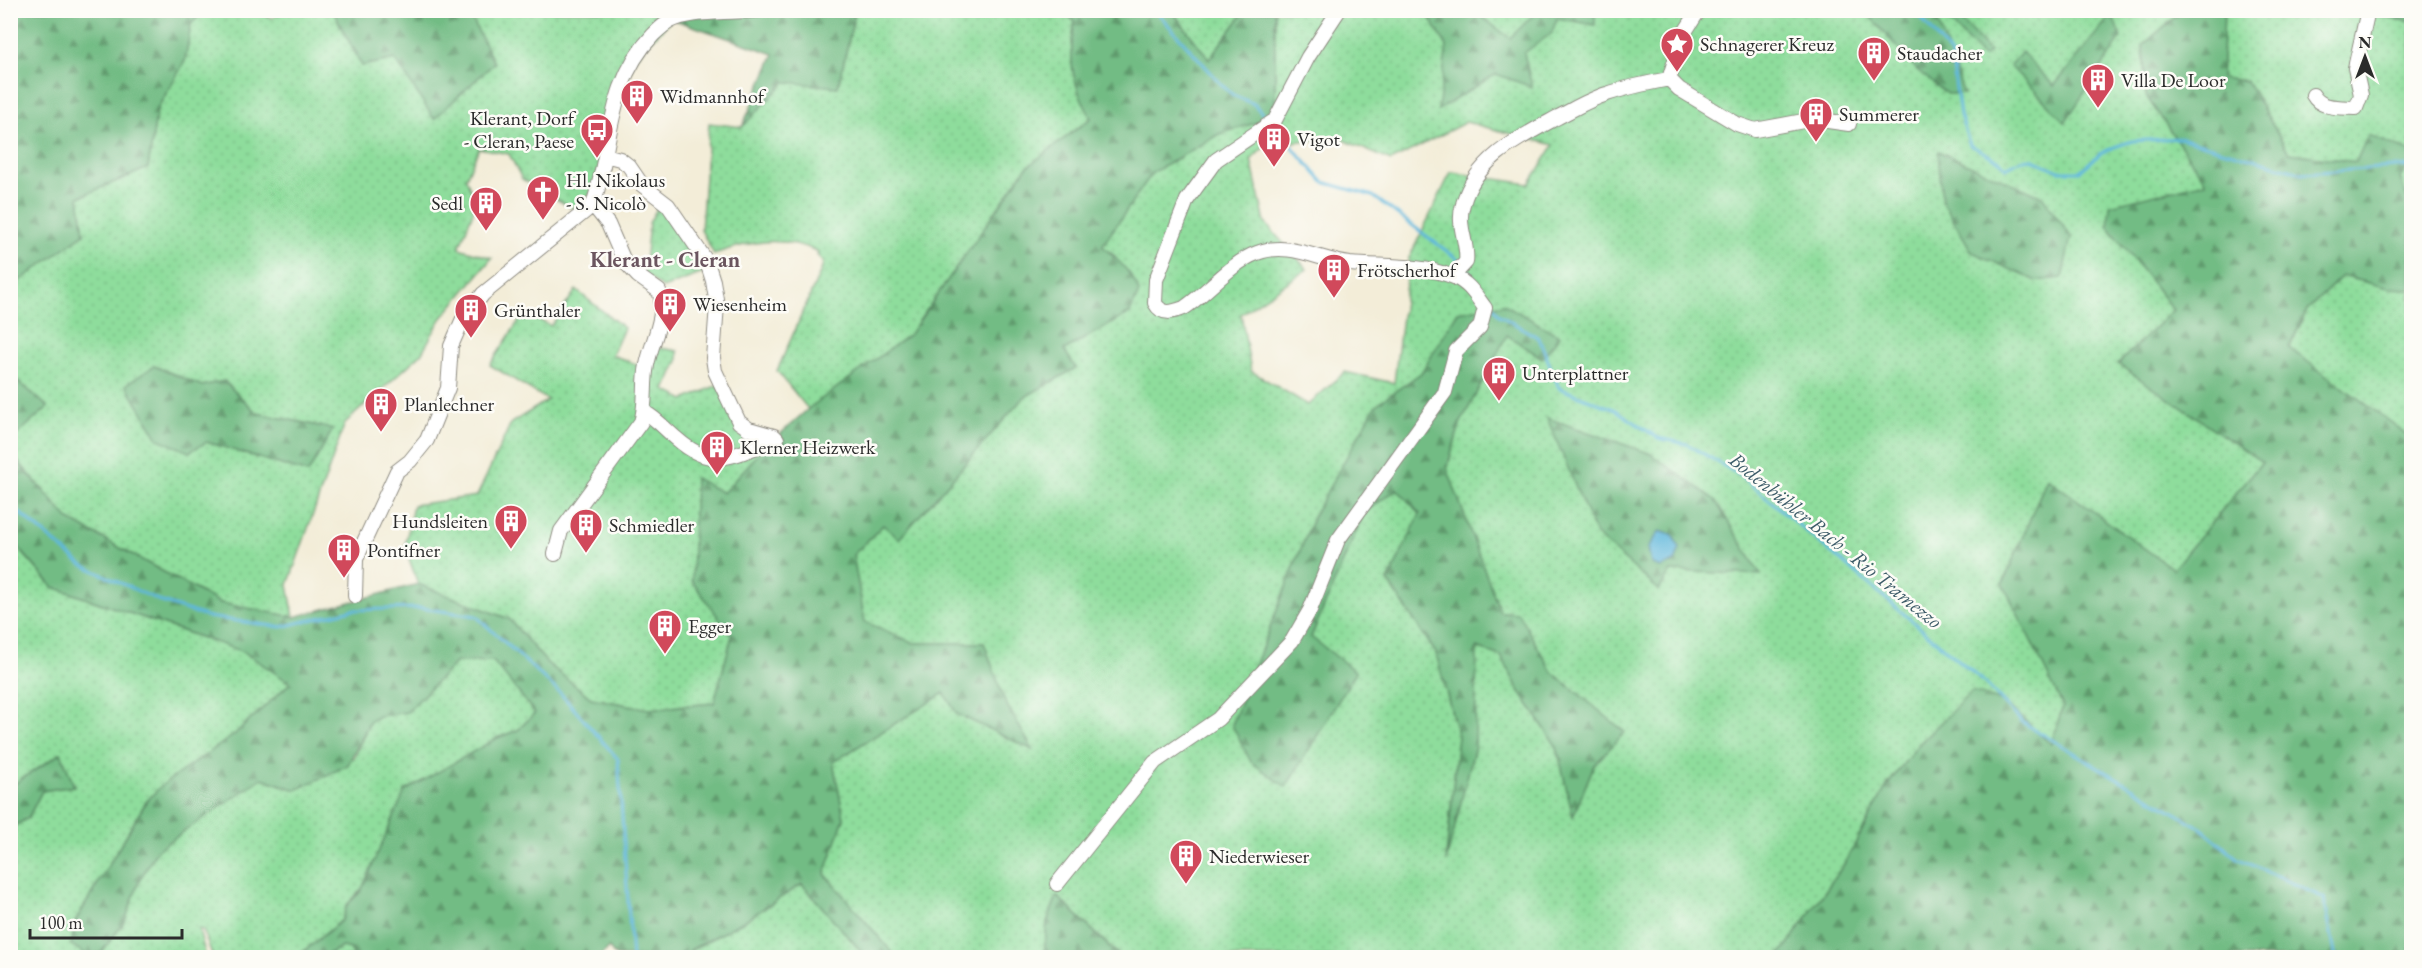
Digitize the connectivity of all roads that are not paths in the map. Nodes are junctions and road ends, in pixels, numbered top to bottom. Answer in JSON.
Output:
{"nodes":[{"id":1,"x":761,"y":10,"type":"edge"},
{"id":2,"x":1339,"y":10,"type":"edge"},
{"id":3,"x":1699,"y":10,"type":"edge"},
{"id":4,"x":2368,"y":10,"type":"edge"},
{"id":5,"x":1669,"y":79,"type":"junction"},
{"id":6,"x":2313,"y":95,"type":"dead end"},
{"id":7,"x":1849,"y":124,"type":"dead end"},
{"id":8,"x":605,"y":155,"type":"junction"},
{"id":9,"x":593,"y":205,"type":"junction"},
{"id":10,"x":1460,"y":270,"type":"junction"},
{"id":11,"x":644,"y":412,"type":"junction"},
{"id":12,"x":555,"y":554,"type":"dead end"},
{"id":13,"x":356,"y":596,"type":"dead end"},
{"id":14,"x":1057,"y":884,"type":"dead end"}],
"edges":[{"from":1,"to":8,"type":"street"},
{"from":2,"to":10,"type":"street"},
{"from":3,"to":5,"type":"street"},
{"from":4,"to":6,"type":"street"},
{"from":5,"to":7,"type":"street"},
{"from":5,"to":10,"type":"street"},
{"from":8,"to":9,"type":"street"},
{"from":8,"to":11,"type":"street"},
{"from":9,"to":11,"type":"street"},
{"from":9,"to":13,"type":"street"},
{"from":10,"to":14,"type":"street"},
{"from":11,"to":12,"type":"street"}]}
